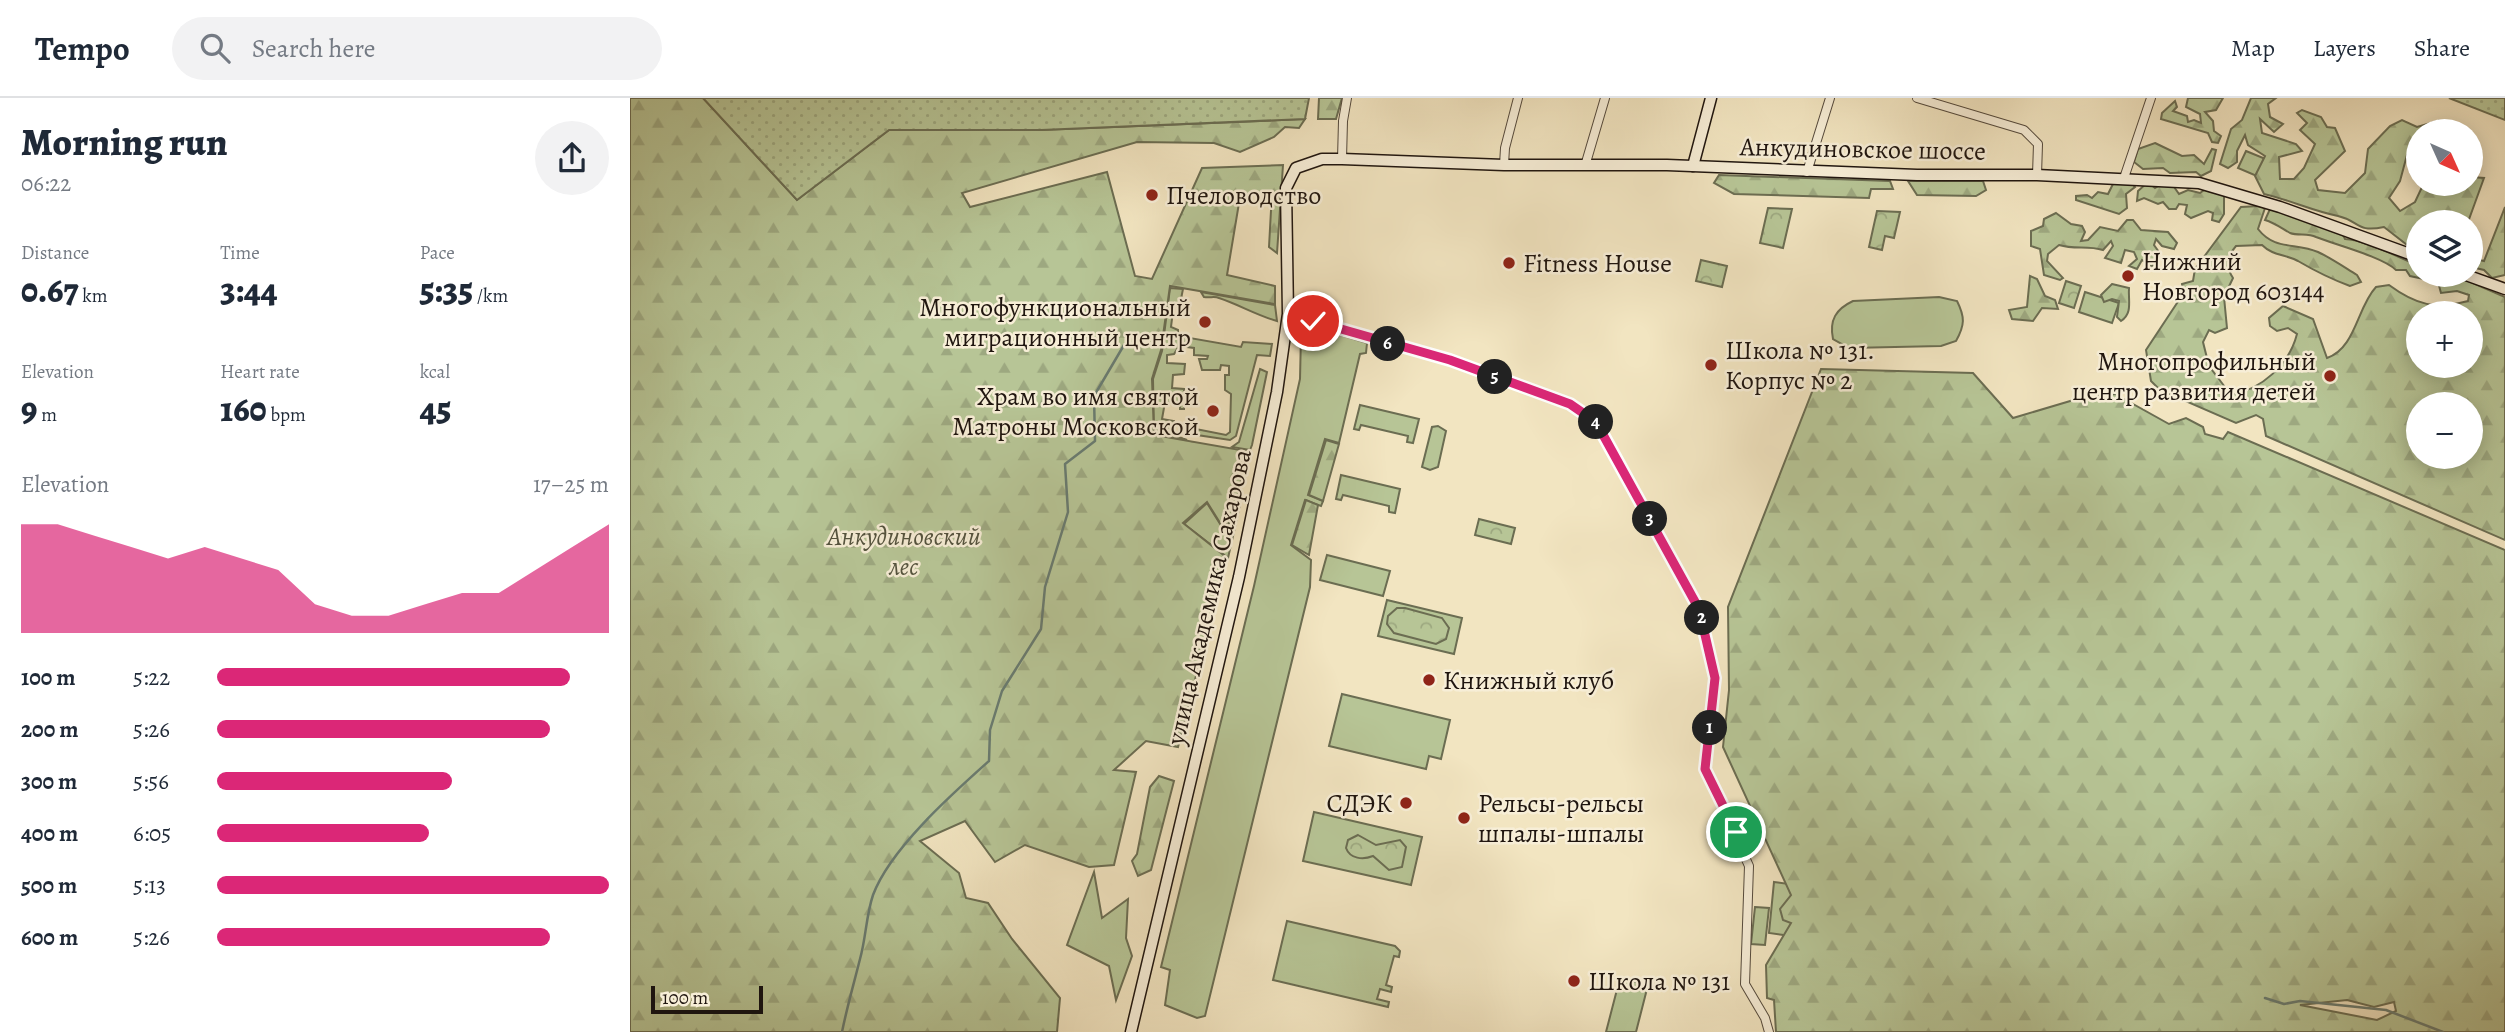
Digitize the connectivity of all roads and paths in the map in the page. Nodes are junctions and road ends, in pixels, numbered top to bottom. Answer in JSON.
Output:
{"nodes":[{"id":1,"x":1347,"y":98,"type":"edge"},
{"id":2,"x":1518,"y":98,"type":"edge"},
{"id":3,"x":1605,"y":98,"type":"edge"},
{"id":4,"x":1711,"y":98,"type":"edge"},
{"id":5,"x":1830,"y":98,"type":"edge"},
{"id":6,"x":1917,"y":98,"type":"edge"},
{"id":7,"x":2151,"y":98,"type":"edge"},
{"id":8,"x":1342,"y":159,"type":"junction"},
{"id":9,"x":1504,"y":164,"type":"junction"},
{"id":10,"x":1585,"y":166,"type":"junction"},
{"id":11,"x":1693,"y":166,"type":"junction"},
{"id":12,"x":1296,"y":168,"type":"joint"},
{"id":13,"x":1807,"y":172,"type":"junction"},
{"id":14,"x":2037,"y":175,"type":"junction"},
{"id":15,"x":2124,"y":177,"type":"junction"},
{"id":16,"x":2406,"y":253,"type":"edge"},
{"id":17,"x":2483,"y":281,"type":"edge"},
{"id":18,"x":2505,"y":289,"type":"edge"},
{"id":19,"x":1287,"y":314,"type":"junction"},
{"id":20,"x":1131,"y":1032,"type":"edge"},
{"id":21,"x":1769,"y":1032,"type":"edge"}],
"edges":[{"from":1,"to":8,"type":"street"},
{"from":2,"to":9,"type":"street"},
{"from":3,"to":10,"type":"street"},
{"from":4,"to":11,"type":"main road"},
{"from":5,"to":13,"type":"street"},
{"from":6,"to":14,"type":"street"},
{"from":7,"to":15,"type":"street"},
{"from":8,"to":9,"type":"main road","name":"Анкудиновское шоссе"},
{"from":8,"to":12,"type":"main road","name":"Анкудиновское шоссе"},
{"from":9,"to":10,"type":"main road","name":"Анкудиновское шоссе"},
{"from":10,"to":11,"type":"main road","name":"Анкудиновское шоссе"},
{"from":11,"to":13,"type":"main road","name":"Анкудиновское шоссе"},
{"from":12,"to":19,"type":"main road","name":"улица Академика Сахарова"},
{"from":13,"to":14,"type":"main road","name":"Анкудиновское шоссе"},
{"from":14,"to":15,"type":"main road","name":"Анкудиновское шоссе"},
{"from":15,"to":16,"type":"main road","name":"Анкудиновское шоссе"},
{"from":17,"to":18,"type":"main road"},
{"from":19,"to":20,"type":"main road","name":"улица Академика Сахарова"},
{"from":19,"to":21,"type":"street"}]}
